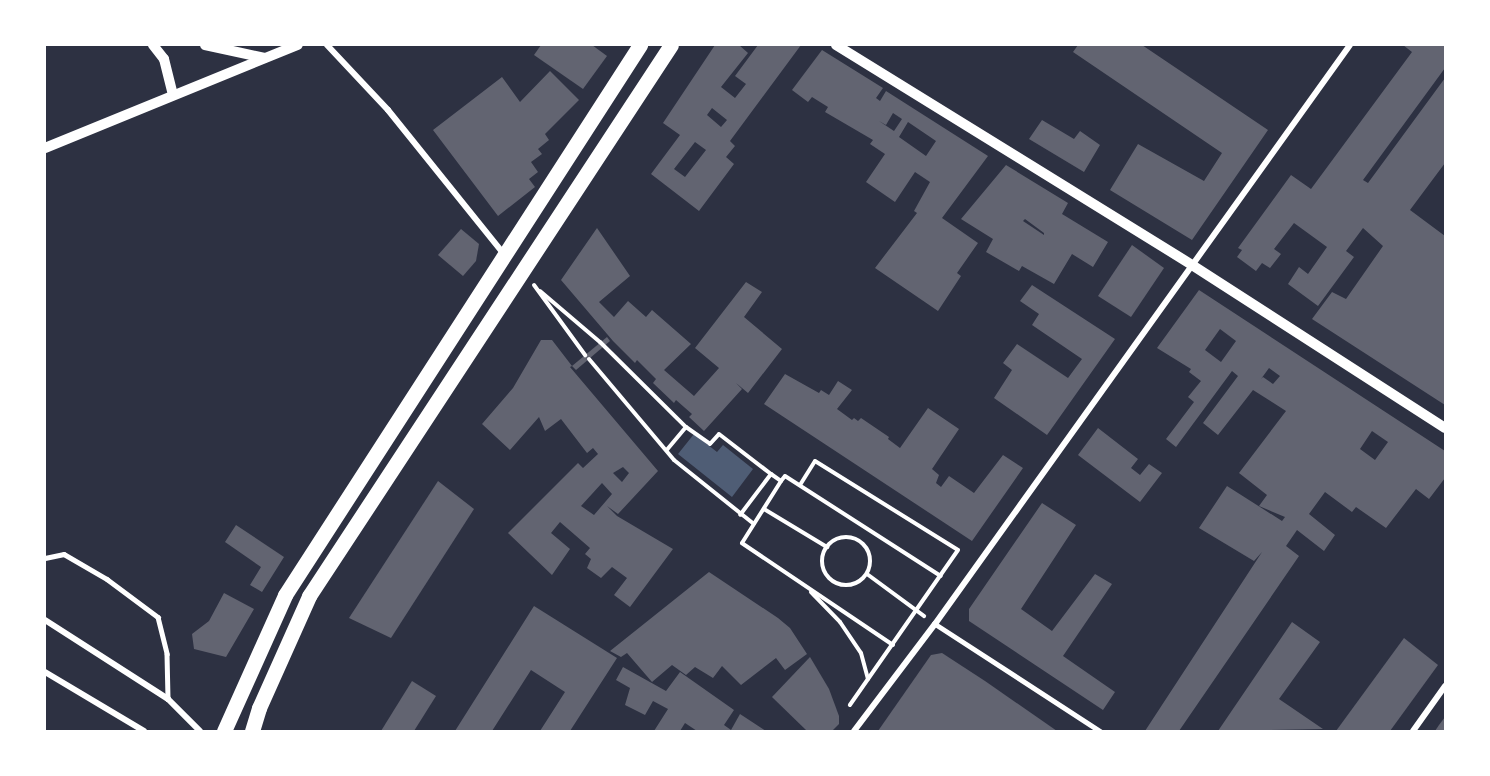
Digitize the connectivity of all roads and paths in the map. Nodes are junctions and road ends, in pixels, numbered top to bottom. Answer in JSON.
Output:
{"nodes":[{"id":1,"x":153,"y":45,"type":"edge"},
{"id":2,"x":205,"y":45,"type":"edge"},
{"id":3,"x":298,"y":45,"type":"edge"},
{"id":4,"x":327,"y":45,"type":"edge"},
{"id":5,"x":640,"y":45,"type":"edge"},
{"id":6,"x":671,"y":45,"type":"edge"},
{"id":7,"x":836,"y":45,"type":"edge"},
{"id":8,"x":1350,"y":45,"type":"edge"},
{"id":9,"x":265,"y":58,"type":"junction"},
{"id":10,"x":173,"y":95,"type":"junction"},
{"id":11,"x":45,"y":148,"type":"edge"},
{"id":12,"x":505,"y":254,"type":"junction"},
{"id":13,"x":1192,"y":265,"type":"junction"},
{"id":14,"x":522,"y":274,"type":"junction"},
{"id":15,"x":540,"y":291,"type":"junction"},
{"id":16,"x":686,"y":427,"type":"junction"},
{"id":17,"x":1445,"y":428,"type":"edge"},
{"id":18,"x":667,"y":450,"type":"junction"},
{"id":19,"x":771,"y":474,"type":"junction"},
{"id":20,"x":781,"y":481,"type":"junction"},
{"id":21,"x":800,"y":485,"type":"junction"},
{"id":22,"x":764,"y":509,"type":"junction"},
{"id":23,"x":740,"y":514,"type":"junction"},
{"id":24,"x":754,"y":524,"type":"junction"},
{"id":25,"x":827,"y":547,"type":"junction"},
{"id":26,"x":45,"y":558,"type":"edge"},
{"id":27,"x":867,"y":574,"type":"junction"},
{"id":28,"x":941,"y":576,"type":"junction"},
{"id":29,"x":805,"y":585,"type":"junction"},
{"id":30,"x":918,"y":611,"type":"junction"},
{"id":31,"x":924,"y":616,"type":"dead end"},
{"id":32,"x":45,"y":620,"type":"edge"},
{"id":33,"x":935,"y":624,"type":"junction"},
{"id":34,"x":893,"y":645,"type":"junction"},
{"id":35,"x":45,"y":672,"type":"edge"},
{"id":36,"x":868,"y":680,"type":"junction"},
{"id":37,"x":1445,"y":686,"type":"edge"},
{"id":38,"x":168,"y":699,"type":"junction"},
{"id":39,"x":850,"y":705,"type":"dead end"},
{"id":40,"x":144,"y":731,"type":"edge"},
{"id":41,"x":201,"y":731,"type":"edge"},
{"id":42,"x":224,"y":731,"type":"edge"},
{"id":43,"x":252,"y":731,"type":"edge"},
{"id":44,"x":854,"y":731,"type":"edge"},
{"id":45,"x":1100,"y":731,"type":"edge"},
{"id":46,"x":1413,"y":731,"type":"edge"}],
"edges":[{"from":1,"to":10,"type":"street"},
{"from":2,"to":9,"type":"street"},
{"from":3,"to":9,"type":"street"},
{"from":4,"to":12,"type":"street"},
{"from":5,"to":12,"type":"main road"},
{"from":6,"to":14,"type":"main road"},
{"from":7,"to":13,"type":"street"},
{"from":8,"to":13,"type":"street"},
{"from":9,"to":10,"type":"street"},
{"from":10,"to":11,"type":"street"},
{"from":12,"to":42,"type":"main road"},
{"from":13,"to":17,"type":"street"},
{"from":13,"to":33,"type":"street"},
{"from":14,"to":15,"type":"path"},
{"from":14,"to":43,"type":"main road"},
{"from":15,"to":16,"type":"path"},
{"from":15,"to":18,"type":"path"},
{"from":16,"to":18,"type":"path"},
{"from":16,"to":19,"type":"path"},
{"from":18,"to":23,"type":"path"},
{"from":19,"to":20,"type":"path"},
{"from":19,"to":23,"type":"path"},
{"from":20,"to":21,"type":"path"},
{"from":20,"to":22,"type":"path"},
{"from":21,"to":28,"type":"path"},
{"from":21,"to":28,"type":"path"},
{"from":22,"to":24,"type":"path"},
{"from":22,"to":25,"type":"path"},
{"from":23,"to":24,"type":"path"},
{"from":24,"to":29,"type":"path"},
{"from":25,"to":27,"type":"path"},
{"from":25,"to":27,"type":"path"},
{"from":26,"to":38,"type":"lane"},
{"from":27,"to":30,"type":"path"},
{"from":28,"to":30,"type":"path"},
{"from":29,"to":34,"type":"path"},
{"from":29,"to":36,"type":"path"},
{"from":30,"to":31,"type":"path"},
{"from":30,"to":34,"type":"path"},
{"from":32,"to":38,"type":"street"},
{"from":33,"to":44,"type":"street"},
{"from":33,"to":45,"type":"street"},
{"from":34,"to":36,"type":"path"},
{"from":35,"to":40,"type":"street"},
{"from":36,"to":39,"type":"path"},
{"from":37,"to":46,"type":"street"},
{"from":38,"to":41,"type":"street"}]}
